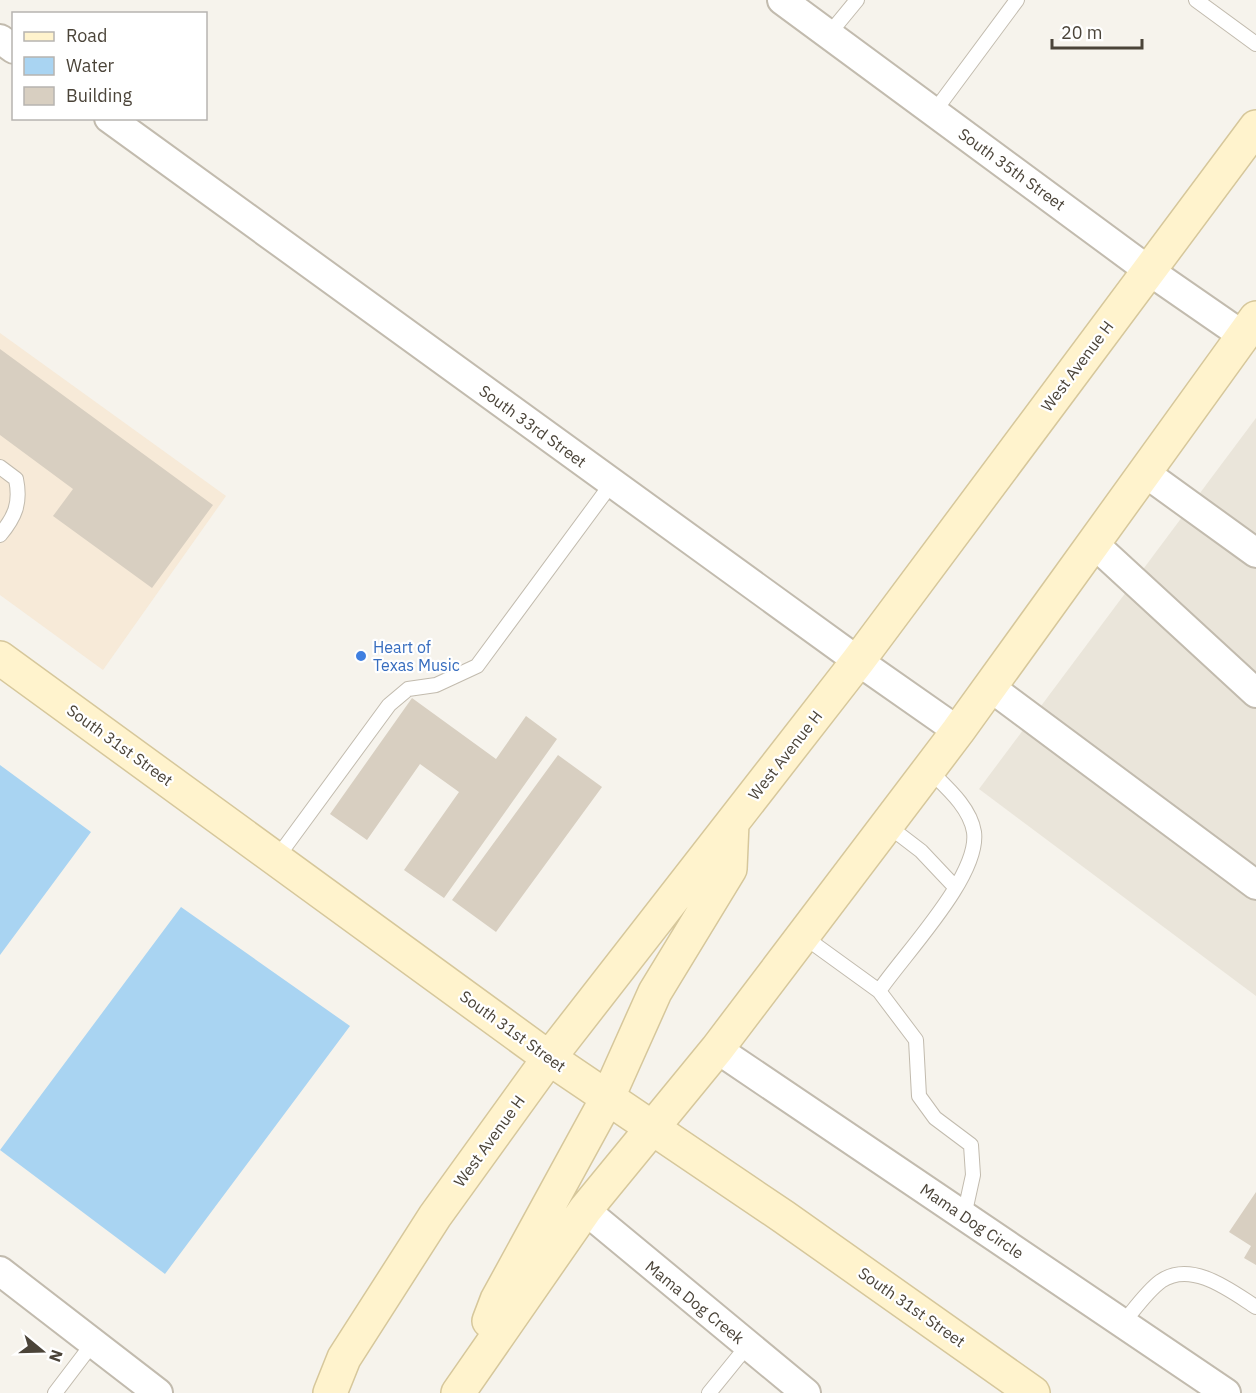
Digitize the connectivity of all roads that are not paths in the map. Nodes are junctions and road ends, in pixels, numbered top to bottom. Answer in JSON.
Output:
{"nodes":[{"id":1,"x":782,"y":0,"type":"edge"},
{"id":2,"x":857,"y":0,"type":"edge"},
{"id":3,"x":1017,"y":0,"type":"edge"},
{"id":4,"x":1196,"y":0,"type":"edge"},
{"id":5,"x":830,"y":34,"type":"junction"},
{"id":6,"x":1256,"y":44,"type":"edge"},
{"id":7,"x":934,"y":112,"type":"junction"},
{"id":8,"x":112,"y":120,"type":"edge"},
{"id":9,"x":1256,"y":127,"type":"edge"},
{"id":10,"x":1148,"y":270,"type":"junction"},
{"id":11,"x":1249,"y":326,"type":"edge"},
{"id":12,"x":0,"y":467,"type":"edge"},
{"id":13,"x":1144,"y":472,"type":"junction"},
{"id":14,"x":612,"y":483,"type":"junction"},
{"id":15,"x":0,"y":536,"type":"edge"},
{"id":16,"x":1093,"y":543,"type":"junction"},
{"id":17,"x":1256,"y":554,"type":"edge"},
{"id":18,"x":0,"y":658,"type":"edge"},
{"id":19,"x":858,"y":661,"type":"junction"},
{"id":20,"x":990,"y":687,"type":"junction"},
{"id":21,"x":1256,"y":693,"type":"edge"},
{"id":22,"x":958,"y":731,"type":"junction"},
{"id":23,"x":929,"y":770,"type":"junction"},
{"id":24,"x":732,"y":823,"type":"junction"},
{"id":25,"x":887,"y":825,"type":"junction"},
{"id":26,"x":276,"y":859,"type":"junction"},
{"id":27,"x":1256,"y":885,"type":"edge"},
{"id":28,"x":955,"y":886,"type":"junction"},
{"id":29,"x":803,"y":936,"type":"junction"},
{"id":30,"x":879,"y":991,"type":"junction"},
{"id":31,"x":717,"y":1049,"type":"junction"},
{"id":32,"x":549,"y":1058,"type":"junction"},
{"id":33,"x":608,"y":1097,"type":"junction"},
{"id":34,"x":655,"y":1127,"type":"junction"},
{"id":35,"x":585,"y":1210,"type":"junction"},
{"id":36,"x":964,"y":1216,"type":"junction"},
{"id":37,"x":0,"y":1271,"type":"edge"},
{"id":38,"x":1256,"y":1307,"type":"edge"},
{"id":39,"x":1123,"y":1323,"type":"junction"},
{"id":40,"x":93,"y":1343,"type":"junction"},
{"id":41,"x":748,"y":1344,"type":"junction"},
{"id":42,"x":464,"y":1383,"type":"edge"},
{"id":43,"x":55,"y":1393,"type":"edge"},
{"id":44,"x":158,"y":1393,"type":"edge"},
{"id":45,"x":330,"y":1393,"type":"edge"},
{"id":46,"x":710,"y":1393,"type":"edge"},
{"id":47,"x":806,"y":1393,"type":"edge"},
{"id":48,"x":1033,"y":1393,"type":"edge"},
{"id":49,"x":1226,"y":1393,"type":"edge"}],
"edges":[{"from":1,"to":5,"type":"street","name":"South 35th Street"},
{"from":2,"to":5,"type":"lane"},
{"from":3,"to":7,"type":"lane"},
{"from":4,"to":6,"type":"lane"},
{"from":5,"to":7,"type":"street","name":"South 35th Street"},
{"from":7,"to":10,"type":"street","name":"South 35th Street"},
{"from":8,"to":14,"type":"street","name":"South 33rd Street"},
{"from":9,"to":10,"type":"main road","name":"West Avenue H"},
{"from":10,"to":11,"type":"street","name":"South 35th Street"},
{"from":10,"to":19,"type":"main road","name":"West Avenue H"},
{"from":11,"to":13,"type":"main road"},
{"from":12,"to":15,"type":"lane"},
{"from":13,"to":16,"type":"main road"},
{"from":13,"to":17,"type":"street"},
{"from":14,"to":19,"type":"street","name":"South 33rd Street"},
{"from":14,"to":26,"type":"lane"},
{"from":16,"to":20,"type":"main road"},
{"from":16,"to":21,"type":"street"},
{"from":18,"to":26,"type":"main road","name":"South 31st Street"},
{"from":19,"to":22,"type":"street","name":"South 33rd Street"},
{"from":19,"to":24,"type":"main road","name":"West Avenue H"},
{"from":20,"to":22,"type":"main road"},
{"from":20,"to":27,"type":"street"},
{"from":22,"to":23,"type":"main road"},
{"from":23,"to":25,"type":"main road"},
{"from":23,"to":28,"type":"lane"},
{"from":24,"to":32,"type":"main road","name":"West Avenue H"},
{"from":24,"to":33,"type":"main road"},
{"from":25,"to":28,"type":"lane"},
{"from":25,"to":29,"type":"main road"},
{"from":26,"to":32,"type":"main road","name":"South 31st Street"},
{"from":28,"to":30,"type":"lane"},
{"from":29,"to":30,"type":"lane"},
{"from":29,"to":31,"type":"main road"},
{"from":30,"to":36,"type":"lane"},
{"from":31,"to":34,"type":"main road"},
{"from":31,"to":36,"type":"street","name":"Mama Dog Circle"},
{"from":32,"to":33,"type":"main road","name":"South 31st Street"},
{"from":32,"to":45,"type":"main road","name":"West Avenue H"},
{"from":33,"to":34,"type":"main road","name":"South 31st Street"},
{"from":33,"to":42,"type":"main road"},
{"from":34,"to":35,"type":"main road"},
{"from":34,"to":48,"type":"main road","name":"South 31st Street"},
{"from":35,"to":41,"type":"street","name":"Mama Dog Creek"},
{"from":35,"to":42,"type":"main road"},
{"from":36,"to":39,"type":"street","name":"Mama Dog Circle"},
{"from":37,"to":40,"type":"street"},
{"from":38,"to":39,"type":"lane"},
{"from":39,"to":49,"type":"street","name":"Mama Dog Circle"},
{"from":40,"to":43,"type":"lane"},
{"from":40,"to":44,"type":"street"},
{"from":41,"to":46,"type":"lane"},
{"from":41,"to":47,"type":"street","name":"Mama Dog Creek"}]}
